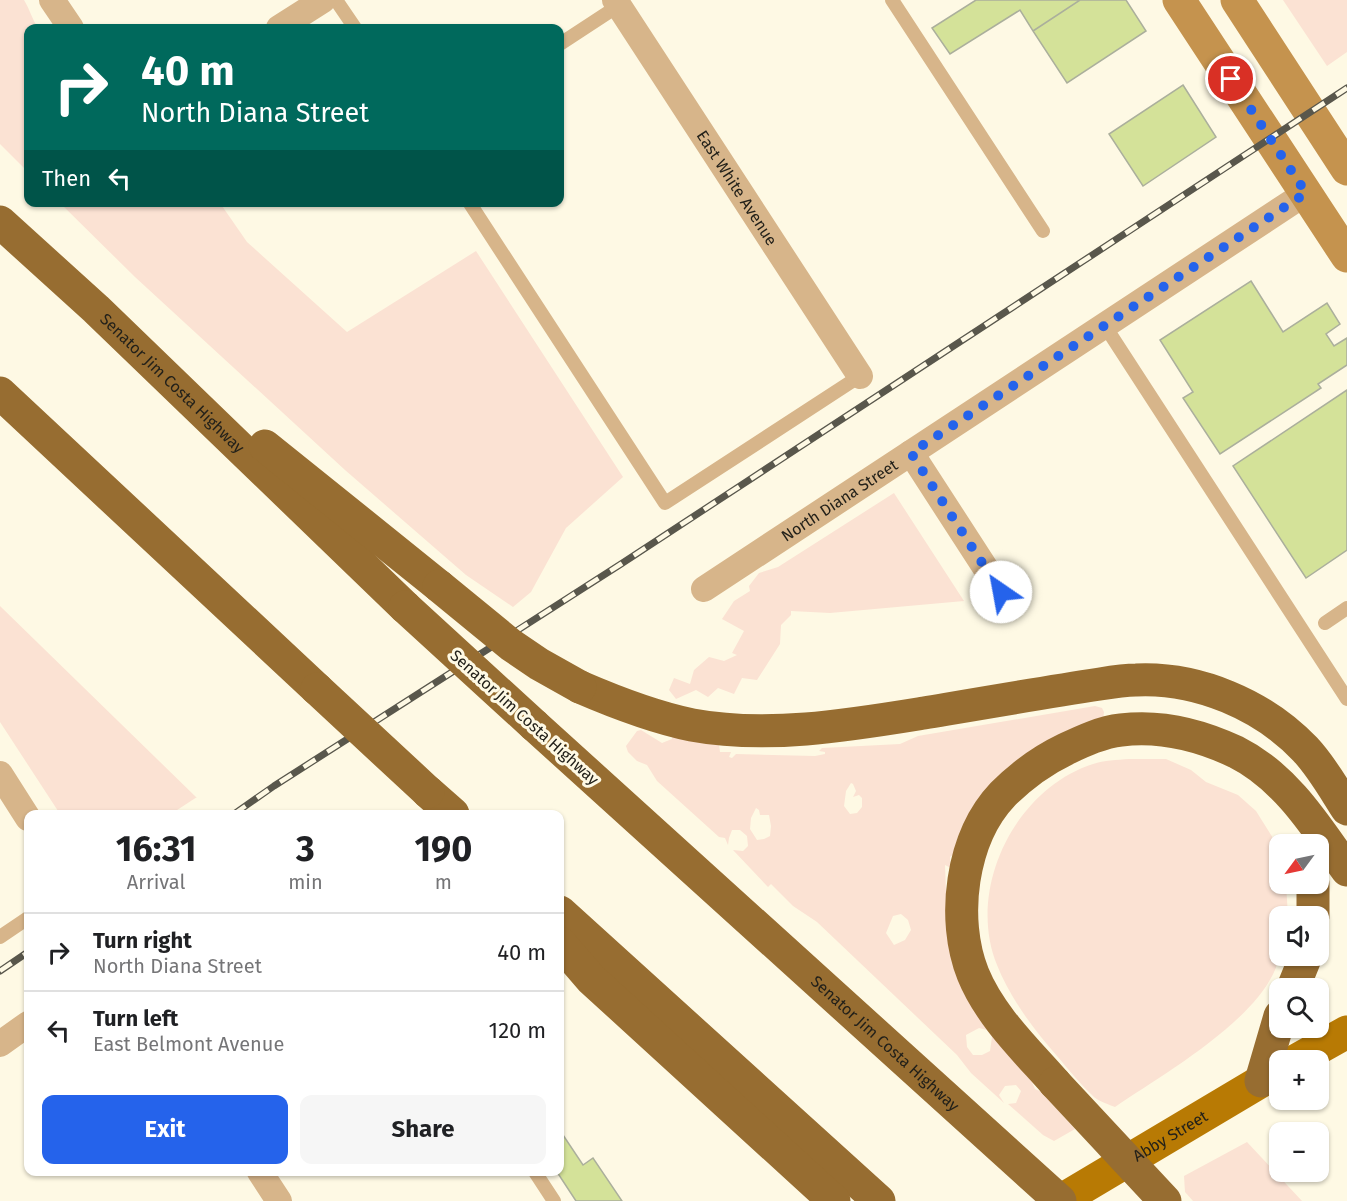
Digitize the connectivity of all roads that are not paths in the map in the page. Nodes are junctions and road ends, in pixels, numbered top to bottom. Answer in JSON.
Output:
{"nodes":[{"id":1,"x":52,"y":0,"type":"edge"},
{"id":2,"x":323,"y":0,"type":"edge"},
{"id":3,"x":336,"y":0,"type":"edge"},
{"id":4,"x":892,"y":0,"type":"edge"},
{"id":5,"x":1179,"y":0,"type":"edge"},
{"id":6,"x":1237,"y":0,"type":"edge"},
{"id":7,"x":616,"y":3,"type":"edge"},
{"id":8,"x":67,"y":24,"type":"edge"},
{"id":9,"x":285,"y":24,"type":"edge"},
{"id":10,"x":352,"y":24,"type":"edge"},
{"id":11,"x":564,"y":41,"type":"edge"},
{"id":12,"x":1347,"y":142,"type":"edge"},
{"id":13,"x":1347,"y":168,"type":"edge"},
{"id":14,"x":1306,"y":193,"type":"junction"},
{"id":15,"x":472,"y":207,"type":"edge"},
{"id":16,"x":1347,"y":214,"type":"edge"},
{"id":17,"x":0,"y":222,"type":"edge"},
{"id":18,"x":1043,"y":231,"type":"dead end"},
{"id":19,"x":1347,"y":256,"type":"edge"},
{"id":20,"x":96,"y":309,"type":"junction"},
{"id":21,"x":1105,"y":326,"type":"junction"},
{"id":22,"x":860,"y":376,"type":"joint"},
{"id":23,"x":0,"y":393,"type":"edge"},
{"id":24,"x":911,"y":453,"type":"junction"},
{"id":25,"x":704,"y":589,"type":"dead end"},
{"id":26,"x":1001,"y":592,"type":"dead end"},
{"id":27,"x":1347,"y":608,"type":"edge"},
{"id":28,"x":1325,"y":622,"type":"dead end"},
{"id":29,"x":1347,"y":699,"type":"edge"},
{"id":30,"x":1257,"y":766,"type":"junction"},
{"id":31,"x":0,"y":774,"type":"edge"},
{"id":32,"x":438,"y":803,"type":"edge"},
{"id":33,"x":1347,"y":809,"type":"edge"},
{"id":34,"x":24,"y":812,"type":"edge"},
{"id":35,"x":1300,"y":834,"type":"edge"},
{"id":36,"x":1347,"y":870,"type":"edge"},
{"id":37,"x":564,"y":916,"type":"edge"},
{"id":38,"x":24,"y":921,"type":"edge"},
{"id":39,"x":0,"y":937,"type":"edge"},
{"id":40,"x":564,"y":948,"type":"edge"},
{"id":41,"x":24,"y":1027,"type":"edge"},
{"id":42,"x":1347,"y":1032,"type":"edge"},
{"id":43,"x":0,"y":1044,"type":"edge"},
{"id":44,"x":1315,"y":1050,"type":"edge"},
{"id":45,"x":1269,"y":1077,"type":"edge"},
{"id":46,"x":263,"y":1176,"type":"edge"},
{"id":47,"x":538,"y":1176,"type":"edge"},
{"id":48,"x":830,"y":1184,"type":"edge"},
{"id":49,"x":279,"y":1201,"type":"edge"},
{"id":50,"x":554,"y":1201,"type":"edge"},
{"id":51,"x":879,"y":1201,"type":"edge"},
{"id":52,"x":1060,"y":1201,"type":"edge"},
{"id":53,"x":1165,"y":1201,"type":"edge"}],
"edges":[{"from":1,"to":8,"type":"street"},
{"from":2,"to":9,"type":"street"},
{"from":3,"to":10,"type":"lane"},
{"from":4,"to":18,"type":"lane"},
{"from":5,"to":14,"type":"main road"},
{"from":6,"to":13,"type":"main road"},
{"from":7,"to":11,"type":"lane"},
{"from":7,"to":22,"type":"street","name":"East White Avenue"},
{"from":12,"to":13,"type":"street"},
{"from":14,"to":16,"type":"main road"},
{"from":14,"to":19,"type":"main road"},
{"from":14,"to":21,"type":"street","name":"North Diana Street"},
{"from":15,"to":22,"type":"lane"},
{"from":17,"to":20,"type":"highway","name":"Senator Jim Costa Highway"},
{"from":20,"to":33,"type":"highway","bridge":true},
{"from":20,"to":52,"type":"highway","name":"Senator Jim Costa Highway","bridge":true},
{"from":21,"to":24,"type":"street","name":"North Diana Street"},
{"from":21,"to":29,"type":"lane"},
{"from":23,"to":32,"type":"highway","bridge":true},
{"from":24,"to":25,"type":"street","name":"North Diana Street"},
{"from":24,"to":26,"type":"street"},
{"from":27,"to":28,"type":"lane"},
{"from":30,"to":35,"type":"highway"},
{"from":30,"to":36,"type":"highway"},
{"from":30,"to":53,"type":"highway","bridge":true},
{"from":31,"to":34,"type":"street"},
{"from":37,"to":48,"type":"highway"},
{"from":38,"to":39,"type":"lane"},
{"from":40,"to":48,"type":"highway"},
{"from":41,"to":43,"type":"street"},
{"from":42,"to":44,"type":"main road"},
{"from":45,"to":52,"type":"main road","name":"Abby Street"},
{"from":46,"to":49,"type":"street"},
{"from":47,"to":50,"type":"lane"},
{"from":48,"to":51,"type":"highway"}]}
